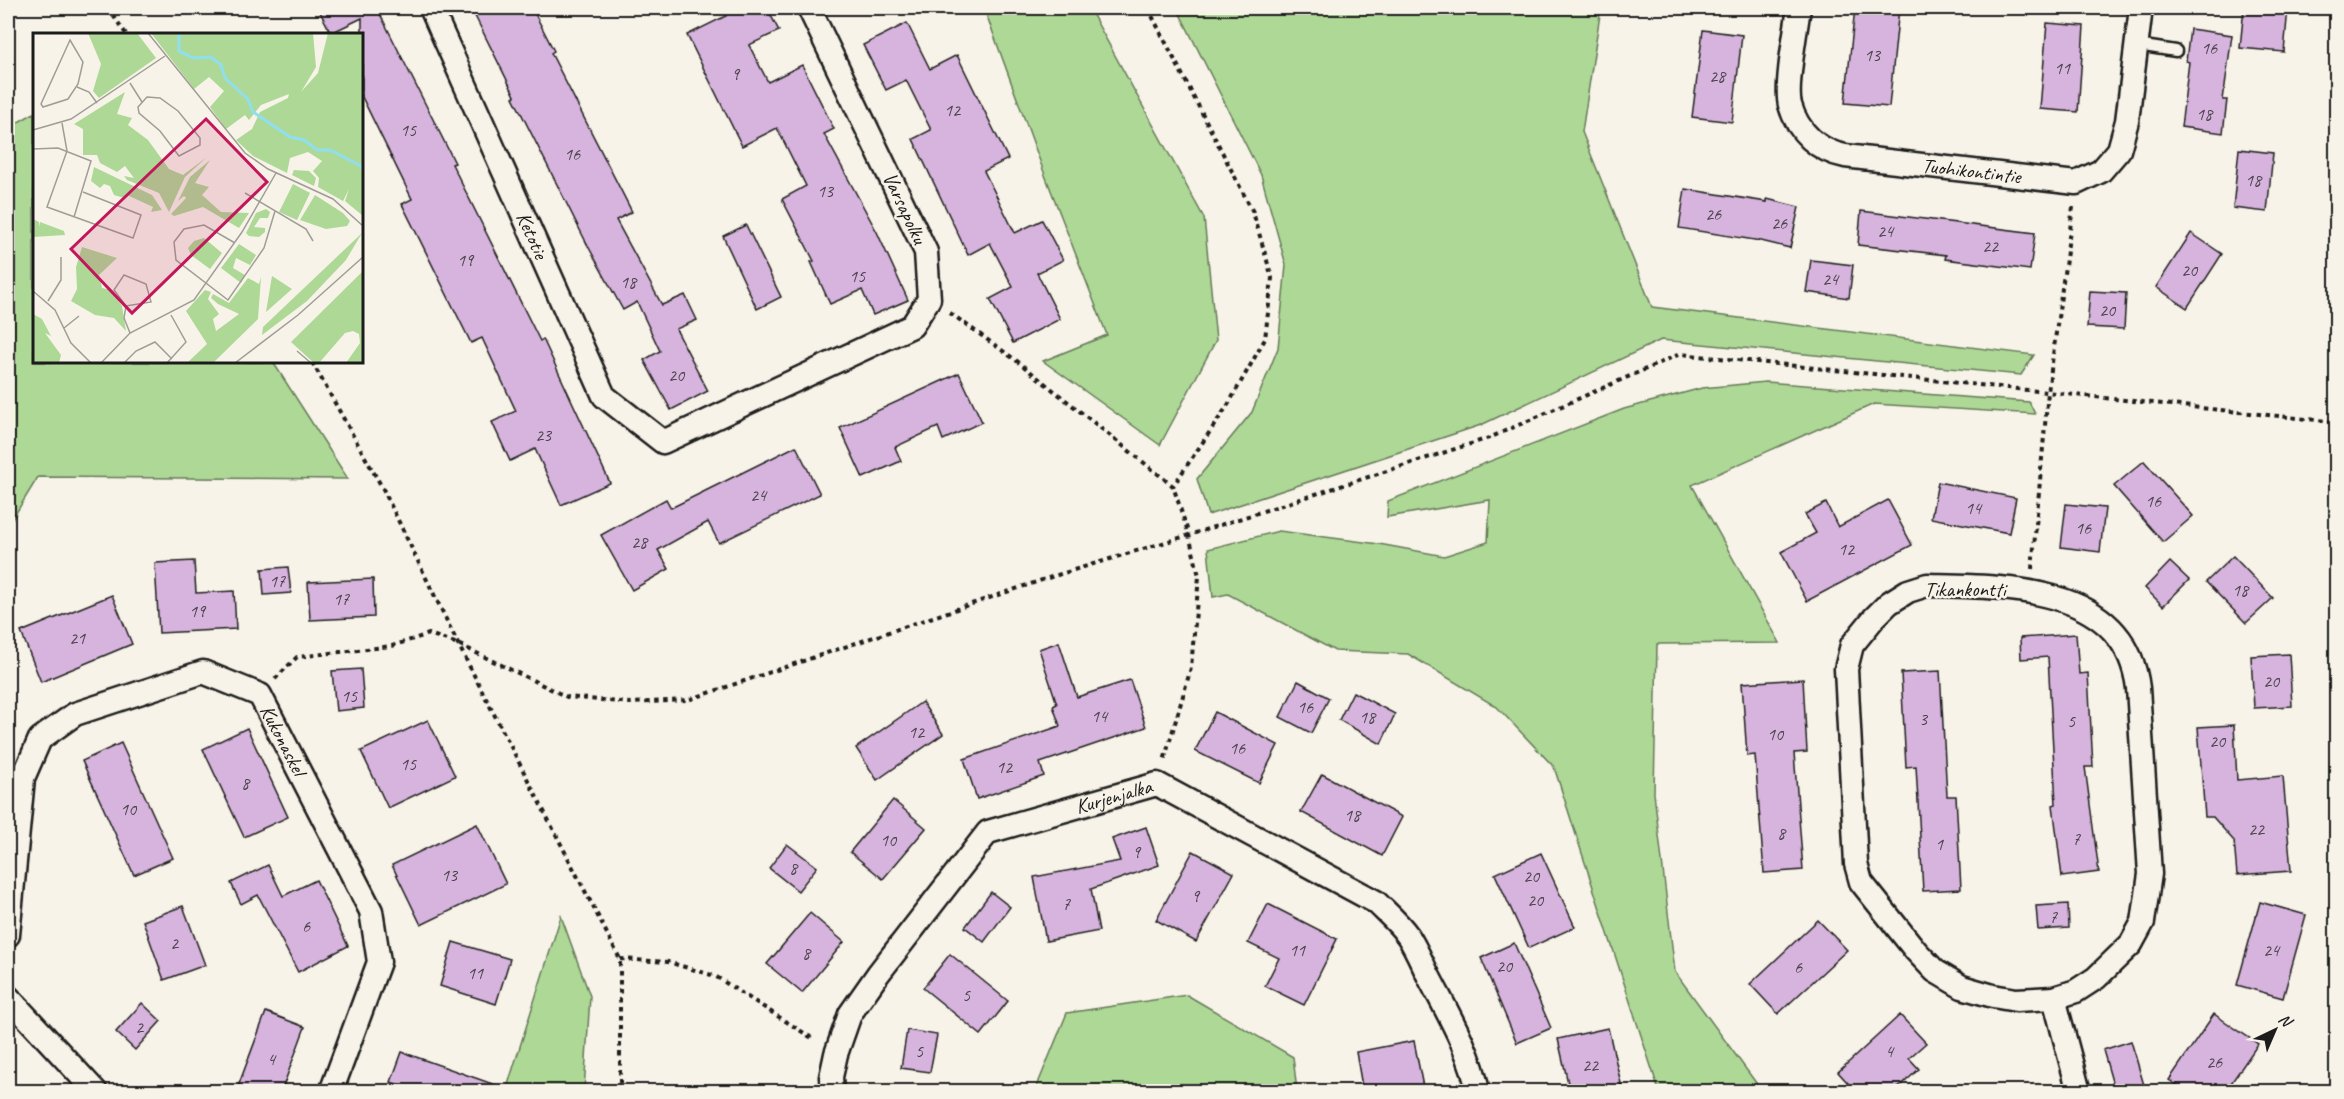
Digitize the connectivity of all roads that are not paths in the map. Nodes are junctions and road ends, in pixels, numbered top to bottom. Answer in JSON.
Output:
{"nodes":[{"id":1,"x":431,"y":8,"type":"edge"},
{"id":2,"x":809,"y":8,"type":"edge"},
{"id":3,"x":1799,"y":8,"type":"edge"},
{"id":4,"x":2141,"y":8,"type":"edge"},
{"id":5,"x":2137,"y":45,"type":"junction"},
{"id":6,"x":2176,"y":51,"type":"dead end"},
{"id":7,"x":929,"y":299,"type":"joint"},
{"id":8,"x":8,"y":935,"type":"edge"},
{"id":9,"x":8,"y":997,"type":"edge"},
{"id":10,"x":2054,"y":998,"type":"junction"},
{"id":11,"x":96,"y":1092,"type":"edge"},
{"id":12,"x":331,"y":1092,"type":"edge"},
{"id":13,"x":832,"y":1092,"type":"edge"},
{"id":14,"x":1478,"y":1092,"type":"edge"},
{"id":15,"x":2079,"y":1092,"type":"edge"}],
"edges":[{"from":1,"to":7,"type":"street","name":"Ketotie"},
{"from":2,"to":7,"type":"street","name":"Varsapolku"},
{"from":3,"to":5,"type":"street","name":"Tuohikontintie"},
{"from":4,"to":5,"type":"street"},
{"from":5,"to":6,"type":"lane"},
{"from":8,"to":12,"type":"street","name":"Kukonaskel"},
{"from":9,"to":11,"type":"street"},
{"from":10,"to":10,"type":"street","name":"Tikankontti"},
{"from":10,"to":15,"type":"street"},
{"from":13,"to":14,"type":"street","name":"Kurjenjalka"}]}
